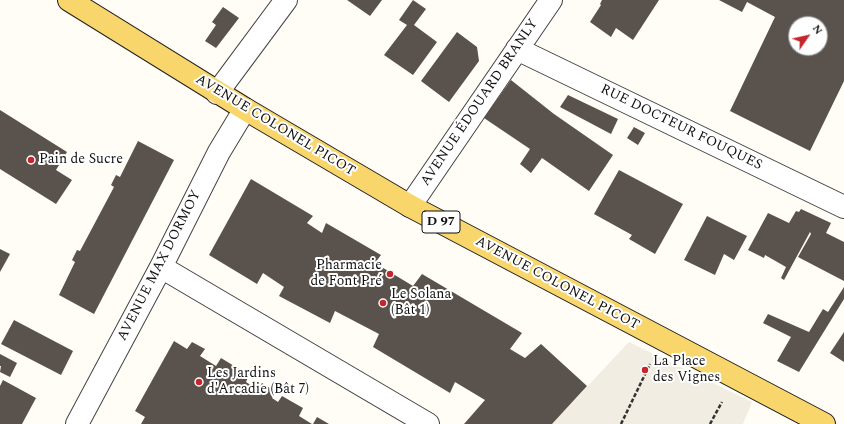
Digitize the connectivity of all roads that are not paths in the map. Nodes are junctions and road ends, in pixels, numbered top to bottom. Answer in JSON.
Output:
{"nodes":[{"id":1,"x":69,"y":0,"type":"edge"},
{"id":2,"x":286,"y":0,"type":"edge"},
{"id":3,"x":551,"y":0,"type":"edge"},
{"id":4,"x":517,"y":49,"type":"junction"},
{"id":5,"x":218,"y":93,"type":"junction"},
{"id":6,"x":245,"y":109,"type":"junction"},
{"id":7,"x":410,"y":206,"type":"junction"},
{"id":8,"x":844,"y":207,"type":"edge"},
{"id":9,"x":161,"y":267,"type":"junction"},
{"id":10,"x":77,"y":424,"type":"edge"},
{"id":11,"x":428,"y":424,"type":"edge"},
{"id":12,"x":824,"y":424,"type":"edge"}],
"edges":[{"from":1,"to":5,"type":"main road","name":"AVENUE COLONEL PICOT","number":"D 97"},
{"from":2,"to":5,"type":"street"},
{"from":3,"to":4,"type":"street","name":"AVENUE ÉDOUARD BRANLY"},
{"from":4,"to":7,"type":"street","name":"AVENUE ÉDOUARD BRANLY"},
{"from":4,"to":8,"type":"street","name":"RUE DOCTEUR FOUQUES"},
{"from":5,"to":6,"type":"main road","name":"AVENUE COLONEL PICOT","number":"D 97"},
{"from":6,"to":7,"type":"main road","name":"AVENUE COLONEL PICOT","number":"D 97"},
{"from":6,"to":9,"type":"street","name":"AVENUE MAX DORMOY"},
{"from":7,"to":12,"type":"main road","name":"AVENUE COLONEL PICOT","number":"D 97"},
{"from":9,"to":10,"type":"street","name":"AVENUE MAX DORMOY"},
{"from":9,"to":11,"type":"street"}]}
